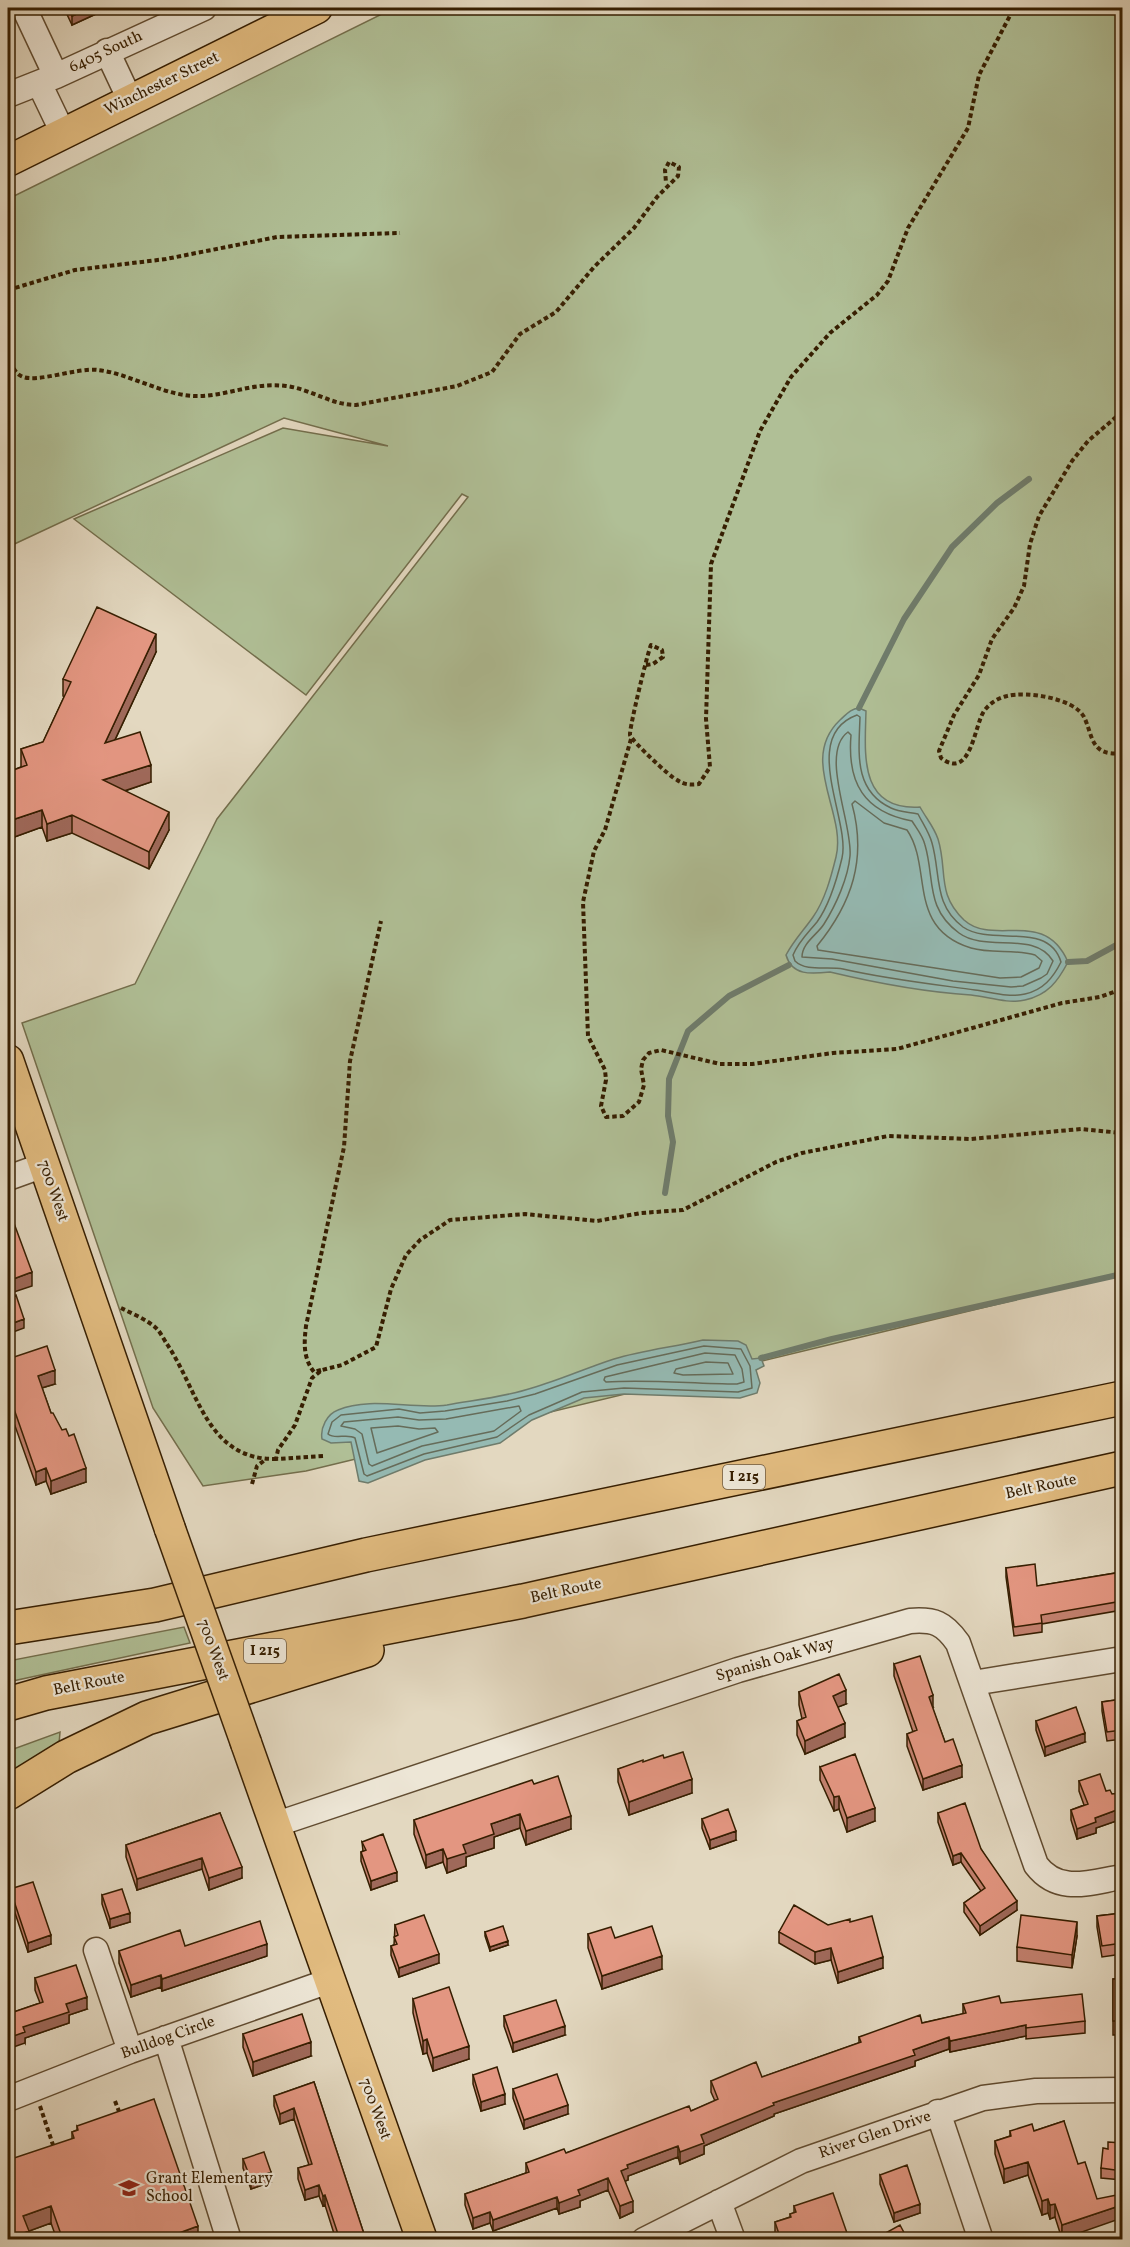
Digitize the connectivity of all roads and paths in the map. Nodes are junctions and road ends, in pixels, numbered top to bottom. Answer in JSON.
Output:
{"nodes":[{"id":1,"x":24,"y":8,"type":"edge"},
{"id":2,"x":204,"y":8,"type":"edge"},
{"id":3,"x":317,"y":8,"type":"edge"},
{"id":4,"x":1014,"y":8,"type":"edge"},
{"id":5,"x":107,"y":51,"type":"junction"},
{"id":6,"x":48,"y":80,"type":"junction"},
{"id":7,"x":8,"y":95,"type":"edge"},
{"id":8,"x":130,"y":100,"type":"junction"},
{"id":9,"x":63,"y":133,"type":"junction"},
{"id":10,"x":8,"y":161,"type":"edge"},
{"id":11,"x":666,"y":183,"type":"dead end"},
{"id":12,"x":400,"y":233,"type":"dead end"},
{"id":13,"x":8,"y":290,"type":"edge"},
{"id":14,"x":8,"y":339,"type":"edge"},
{"id":15,"x":1122,"y":412,"type":"edge"},
{"id":16,"x":646,"y":664,"type":"junction"},
{"id":17,"x":631,"y":738,"type":"junction"},
{"id":18,"x":1122,"y":753,"type":"edge"},
{"id":19,"x":381,"y":921,"type":"dead end"},
{"id":20,"x":1122,"y":989,"type":"edge"},
{"id":21,"x":8,"y":1060,"type":"edge"},
{"id":22,"x":1122,"y":1133,"type":"edge"},
{"id":23,"x":44,"y":1165,"type":"junction"},
{"id":24,"x":8,"y":1178,"type":"edge"},
{"id":25,"x":121,"y":1308,"type":"dead end"},
{"id":26,"x":322,"y":1370,"type":"junction"},
{"id":27,"x":1122,"y":1398,"type":"edge"},
{"id":28,"x":323,"y":1456,"type":"dead end"},
{"id":29,"x":266,"y":1459,"type":"junction"},
{"id":30,"x":276,"y":1459,"type":"junction"},
{"id":31,"x":1122,"y":1468,"type":"edge"},
{"id":32,"x":252,"y":1484,"type":"dead end"},
{"id":33,"x":523,"y":1601,"type":"junction"},
{"id":34,"x":8,"y":1628,"type":"edge"},
{"id":35,"x":1122,"y":1659,"type":"edge"},
{"id":36,"x":973,"y":1683,"type":"junction"},
{"id":37,"x":8,"y":1704,"type":"edge"},
{"id":38,"x":8,"y":1793,"type":"edge"},
{"id":39,"x":274,"y":1825,"type":"junction"},
{"id":40,"x":1122,"y":1877,"type":"edge"},
{"id":41,"x":96,"y":1950,"type":"dead end"},
{"id":42,"x":330,"y":1980,"type":"junction"},
{"id":43,"x":166,"y":2038,"type":"junction"},
{"id":44,"x":130,"y":2051,"type":"junction"},
{"id":45,"x":1122,"y":2090,"type":"edge"},
{"id":46,"x":8,"y":2099,"type":"edge"},
{"id":47,"x":116,"y":2101,"type":"dead end"},
{"id":48,"x":938,"y":2112,"type":"junction"},
{"id":49,"x":121,"y":2119,"type":"edge"},
{"id":50,"x":47,"y":2125,"type":"dead end"},
{"id":51,"x":56,"y":2153,"type":"edge"},
{"id":52,"x":719,"y":2202,"type":"junction"},
{"id":53,"x":229,"y":2240,"type":"edge"},
{"id":54,"x":422,"y":2240,"type":"edge"},
{"id":55,"x":644,"y":2240,"type":"edge"},
{"id":56,"x":733,"y":2240,"type":"edge"},
{"id":57,"x":981,"y":2240,"type":"edge"}],
"edges":[{"from":1,"to":6,"type":"street"},
{"from":2,"to":5,"type":"street","name":"6405 South"},
{"from":3,"to":8,"type":"main road","name":"Winchester Street"},
{"from":4,"to":17,"type":"path"},
{"from":5,"to":6,"type":"street","name":"6405 South"},
{"from":5,"to":8,"type":"street"},
{"from":6,"to":7,"type":"street","name":"6405 South"},
{"from":6,"to":9,"type":"street"},
{"from":8,"to":9,"type":"main road","name":"Winchester Street"},
{"from":9,"to":10,"type":"main road","name":"Winchester Street"},
{"from":11,"to":14,"type":"path"},
{"from":12,"to":13,"type":"path"},
{"from":15,"to":18,"type":"path"},
{"from":16,"to":16,"type":"path"},
{"from":16,"to":17,"type":"path"},
{"from":17,"to":20,"type":"path"},
{"from":19,"to":26,"type":"path"},
{"from":21,"to":23,"type":"main road","name":"700 West"},
{"from":22,"to":26,"type":"path"},
{"from":23,"to":24,"type":"street"},
{"from":23,"to":39,"type":"main road","name":"700 West","bridge":true},
{"from":25,"to":29,"type":"path"},
{"from":26,"to":30,"type":"path"},
{"from":27,"to":34,"type":"highway","number":"I 215"},
{"from":28,"to":30,"type":"path"},
{"from":29,"to":30,"type":"path"},
{"from":29,"to":32,"type":"path"},
{"from":31,"to":33,"type":"highway","name":"Belt Route","number":"I 215"},
{"from":33,"to":37,"type":"highway","name":"Belt Route","number":"I 215"},
{"from":33,"to":38,"type":"highway"},
{"from":35,"to":36,"type":"street"},
{"from":36,"to":39,"type":"street","name":"Spanish Oak Way"},
{"from":36,"to":40,"type":"street","name":"Spanish Oak Way"},
{"from":39,"to":42,"type":"main road","name":"700 West"},
{"from":41,"to":44,"type":"street"},
{"from":42,"to":43,"type":"street","name":"Bulldog Circle"},
{"from":42,"to":54,"type":"main road","name":"700 West"},
{"from":43,"to":44,"type":"street","name":"Bulldog Circle"},
{"from":43,"to":53,"type":"street"},
{"from":44,"to":46,"type":"street","name":"Bulldog Circle"},
{"from":45,"to":48,"type":"street","name":"River Glen Drive"},
{"from":47,"to":49,"type":"path"},
{"from":48,"to":52,"type":"street","name":"River Glen Drive"},
{"from":48,"to":57,"type":"street"},
{"from":50,"to":51,"type":"path"},
{"from":52,"to":55,"type":"street","name":"River Glen Drive"},
{"from":52,"to":56,"type":"street"}]}
